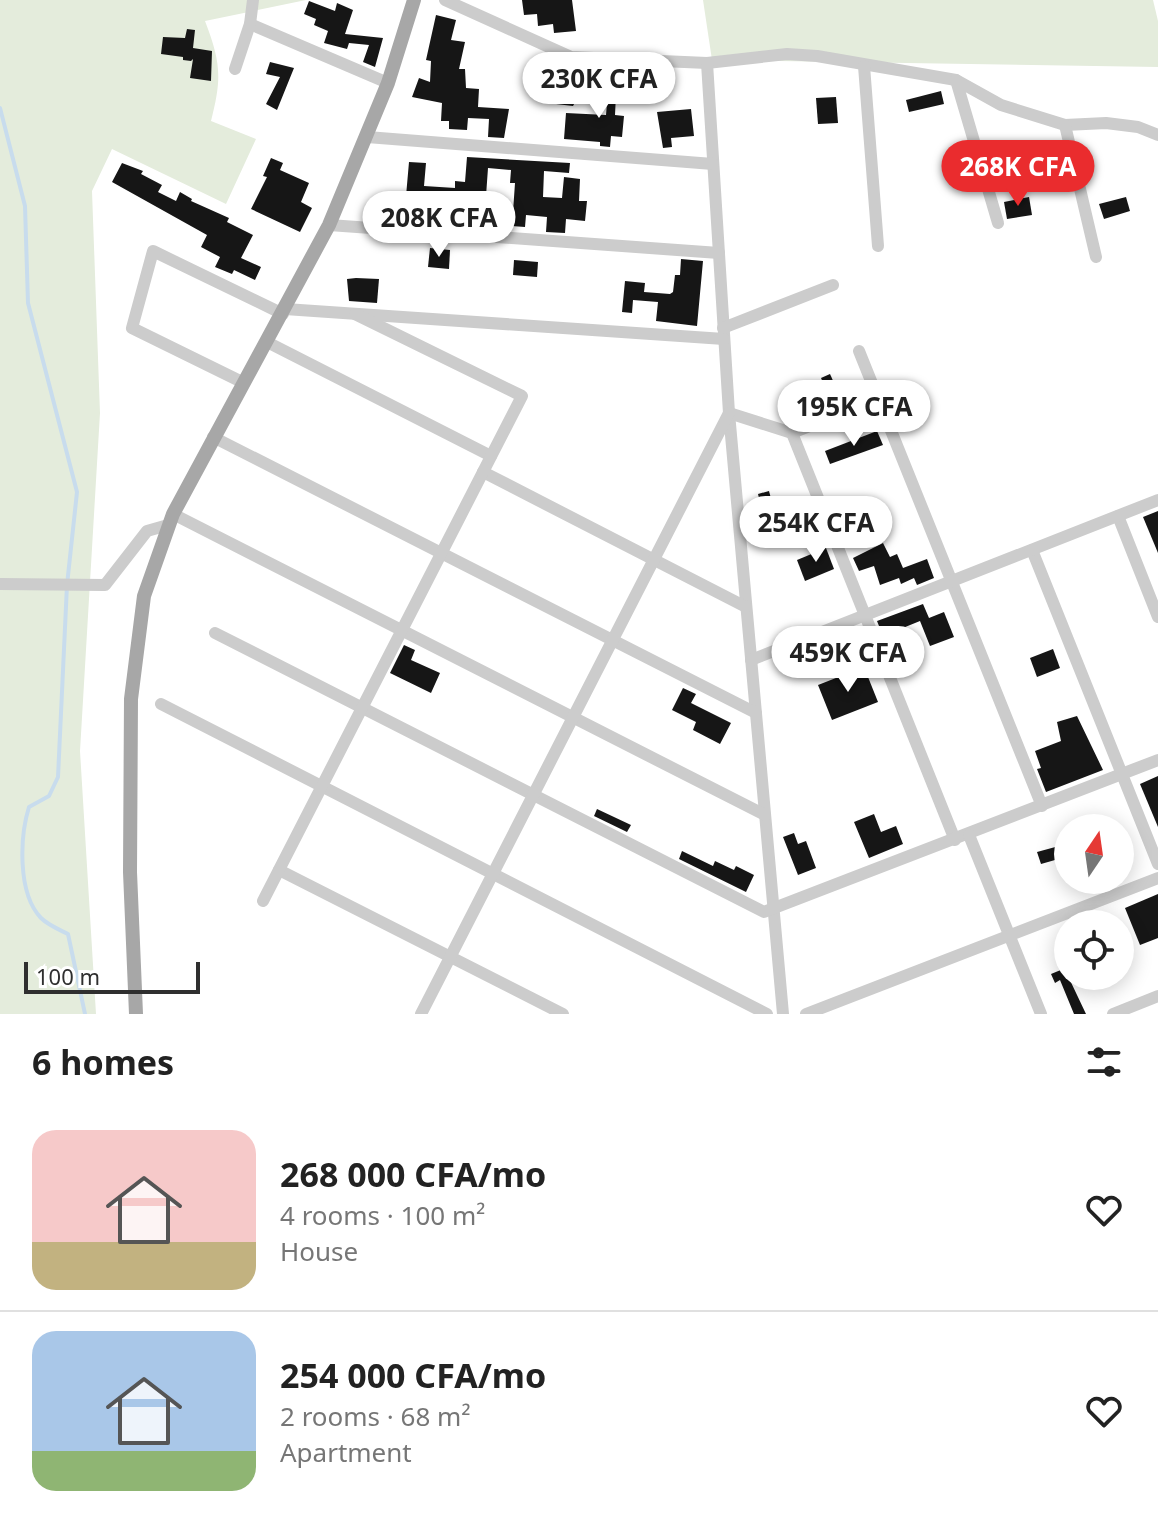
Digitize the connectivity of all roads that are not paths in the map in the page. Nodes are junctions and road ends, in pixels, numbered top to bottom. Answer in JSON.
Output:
{"nodes":[{"id":1,"x":253,"y":0,"type":"edge"},
{"id":2,"x":414,"y":0,"type":"edge"},
{"id":3,"x":450,"y":1,"type":"edge"},
{"id":4,"x":250,"y":24,"type":"junction"},
{"id":5,"x":707,"y":63,"type":"junction"},
{"id":6,"x":864,"y":66,"type":"junction"},
{"id":7,"x":235,"y":69,"type":"dead end"},
{"id":8,"x":956,"y":80,"type":"junction"},
{"id":9,"x":388,"y":83,"type":"junction"},
{"id":10,"x":1065,"y":125,"type":"junction"},
{"id":11,"x":1158,"y":135,"type":"edge"},
{"id":12,"x":367,"y":137,"type":"junction"},
{"id":13,"x":713,"y":164,"type":"junction"},
{"id":14,"x":998,"y":223,"type":"dead end"},
{"id":15,"x":329,"y":225,"type":"junction"},
{"id":16,"x":878,"y":246,"type":"dead end"},
{"id":17,"x":719,"y":253,"type":"junction"},
{"id":18,"x":1096,"y":257,"type":"dead end"},
{"id":19,"x":833,"y":285,"type":"dead end"},
{"id":20,"x":284,"y":311,"type":"junction"},
{"id":21,"x":355,"y":314,"type":"junction"},
{"id":22,"x":724,"y":333,"type":"junction"},
{"id":23,"x":267,"y":342,"type":"junction"},
{"id":24,"x":859,"y":351,"type":"dead end"},
{"id":25,"x":244,"y":383,"type":"junction"},
{"id":26,"x":879,"y":399,"type":"junction"},
{"id":27,"x":729,"y":413,"type":"junction"},
{"id":28,"x":792,"y":433,"type":"junction"},
{"id":29,"x":213,"y":437,"type":"junction"},
{"id":30,"x":491,"y":456,"type":"junction"},
{"id":31,"x":483,"y":472,"type":"junction"},
{"id":32,"x":1158,"y":500,"type":"edge"},
{"id":33,"x":1118,"y":516,"type":"junction"},
{"id":34,"x":170,"y":520,"type":"junction"},
{"id":35,"x":1032,"y":550,"type":"junction"},
{"id":36,"x":441,"y":553,"type":"junction"},
{"id":37,"x":654,"y":559,"type":"junction"},
{"id":38,"x":952,"y":582,"type":"junction"},
{"id":39,"x":0,"y":584,"type":"edge"},
{"id":40,"x":746,"y":607,"type":"junction"},
{"id":41,"x":865,"y":616,"type":"junction"},
{"id":42,"x":1158,"y":617,"type":"edge"},
{"id":43,"x":402,"y":630,"type":"junction"},
{"id":44,"x":215,"y":633,"type":"dead end"},
{"id":45,"x":612,"y":640,"type":"junction"},
{"id":46,"x":751,"y":660,"type":"junction"},
{"id":47,"x":161,"y":704,"type":"dead end"},
{"id":48,"x":362,"y":708,"type":"junction"},
{"id":49,"x":756,"y":713,"type":"junction"},
{"id":50,"x":573,"y":717,"type":"junction"},
{"id":51,"x":1158,"y":760,"type":"edge"},
{"id":52,"x":1122,"y":774,"type":"junction"},
{"id":53,"x":322,"y":786,"type":"junction"},
{"id":54,"x":533,"y":795,"type":"junction"},
{"id":55,"x":1042,"y":806,"type":"junction"},
{"id":56,"x":765,"y":815,"type":"junction"},
{"id":57,"x":969,"y":835,"type":"junction"},
{"id":58,"x":955,"y":840,"type":"junction"},
{"id":59,"x":1158,"y":864,"type":"edge"},
{"id":60,"x":279,"y":870,"type":"junction"},
{"id":61,"x":493,"y":873,"type":"junction"},
{"id":62,"x":1158,"y":878,"type":"edge"},
{"id":63,"x":263,"y":901,"type":"dead end"},
{"id":64,"x":773,"y":911,"type":"junction"},
{"id":65,"x":1010,"y":936,"type":"junction"},
{"id":66,"x":450,"y":957,"type":"junction"},
{"id":67,"x":1158,"y":996,"type":"edge"},
{"id":68,"x":136,"y":1014,"type":"edge"},
{"id":69,"x":421,"y":1014,"type":"edge"},
{"id":70,"x":563,"y":1014,"type":"edge"},
{"id":71,"x":767,"y":1014,"type":"edge"},
{"id":72,"x":783,"y":1014,"type":"edge"},
{"id":73,"x":806,"y":1014,"type":"edge"},
{"id":74,"x":1041,"y":1014,"type":"edge"},
{"id":75,"x":1113,"y":1014,"type":"edge"}],
"edges":[{"from":1,"to":4,"type":"street"},
{"from":2,"to":9,"type":"main road"},
{"from":3,"to":5,"type":"street"},
{"from":4,"to":7,"type":"street"},
{"from":4,"to":9,"type":"street"},
{"from":5,"to":6,"type":"street"},
{"from":5,"to":13,"type":"street"},
{"from":6,"to":8,"type":"street"},
{"from":6,"to":16,"type":"street"},
{"from":8,"to":10,"type":"street"},
{"from":8,"to":14,"type":"street"},
{"from":9,"to":12,"type":"main road"},
{"from":10,"to":11,"type":"street"},
{"from":10,"to":18,"type":"street"},
{"from":12,"to":13,"type":"street"},
{"from":12,"to":15,"type":"main road"},
{"from":13,"to":17,"type":"street"},
{"from":15,"to":17,"type":"street"},
{"from":15,"to":20,"type":"main road"},
{"from":17,"to":22,"type":"street"},
{"from":19,"to":22,"type":"street"},
{"from":20,"to":21,"type":"street"},
{"from":20,"to":23,"type":"main road"},
{"from":20,"to":25,"type":"street"},
{"from":21,"to":22,"type":"street"},
{"from":21,"to":30,"type":"street"},
{"from":22,"to":27,"type":"street"},
{"from":23,"to":25,"type":"main road"},
{"from":23,"to":30,"type":"street"},
{"from":24,"to":26,"type":"street"},
{"from":25,"to":29,"type":"main road"},
{"from":26,"to":28,"type":"street"},
{"from":26,"to":38,"type":"street"},
{"from":27,"to":28,"type":"street"},
{"from":27,"to":37,"type":"street"},
{"from":27,"to":40,"type":"street"},
{"from":28,"to":41,"type":"street"},
{"from":29,"to":34,"type":"main road"},
{"from":29,"to":36,"type":"street"},
{"from":30,"to":31,"type":"street"},
{"from":31,"to":36,"type":"street"},
{"from":31,"to":37,"type":"street"},
{"from":32,"to":33,"type":"street"},
{"from":33,"to":35,"type":"street"},
{"from":33,"to":42,"type":"street"},
{"from":34,"to":39,"type":"street"},
{"from":34,"to":43,"type":"street"},
{"from":34,"to":68,"type":"main road"},
{"from":35,"to":38,"type":"street"},
{"from":35,"to":52,"type":"street"},
{"from":36,"to":43,"type":"street"},
{"from":36,"to":45,"type":"street"},
{"from":37,"to":40,"type":"street"},
{"from":37,"to":45,"type":"street"},
{"from":38,"to":41,"type":"street"},
{"from":38,"to":55,"type":"street"},
{"from":40,"to":46,"type":"street"},
{"from":41,"to":46,"type":"street"},
{"from":41,"to":58,"type":"street"},
{"from":43,"to":48,"type":"street"},
{"from":43,"to":50,"type":"street"},
{"from":44,"to":48,"type":"street"},
{"from":45,"to":49,"type":"street"},
{"from":45,"to":50,"type":"street"},
{"from":46,"to":49,"type":"street"},
{"from":47,"to":53,"type":"street"},
{"from":48,"to":53,"type":"street"},
{"from":48,"to":54,"type":"street"},
{"from":49,"to":56,"type":"street"},
{"from":50,"to":54,"type":"street"},
{"from":50,"to":56,"type":"street"},
{"from":51,"to":52,"type":"street"},
{"from":52,"to":55,"type":"street"},
{"from":52,"to":59,"type":"street"},
{"from":53,"to":60,"type":"street"},
{"from":53,"to":61,"type":"street"},
{"from":54,"to":61,"type":"street"},
{"from":54,"to":64,"type":"street"},
{"from":55,"to":57,"type":"street"},
{"from":56,"to":64,"type":"street"},
{"from":57,"to":58,"type":"street"},
{"from":57,"to":65,"type":"street"},
{"from":58,"to":64,"type":"street"},
{"from":60,"to":63,"type":"street"},
{"from":60,"to":66,"type":"street"},
{"from":61,"to":66,"type":"street"},
{"from":61,"to":71,"type":"street"},
{"from":62,"to":65,"type":"street"},
{"from":64,"to":72,"type":"street"},
{"from":65,"to":73,"type":"street"},
{"from":65,"to":74,"type":"street"},
{"from":66,"to":69,"type":"street"},
{"from":66,"to":70,"type":"street"},
{"from":67,"to":75,"type":"street"}]}
